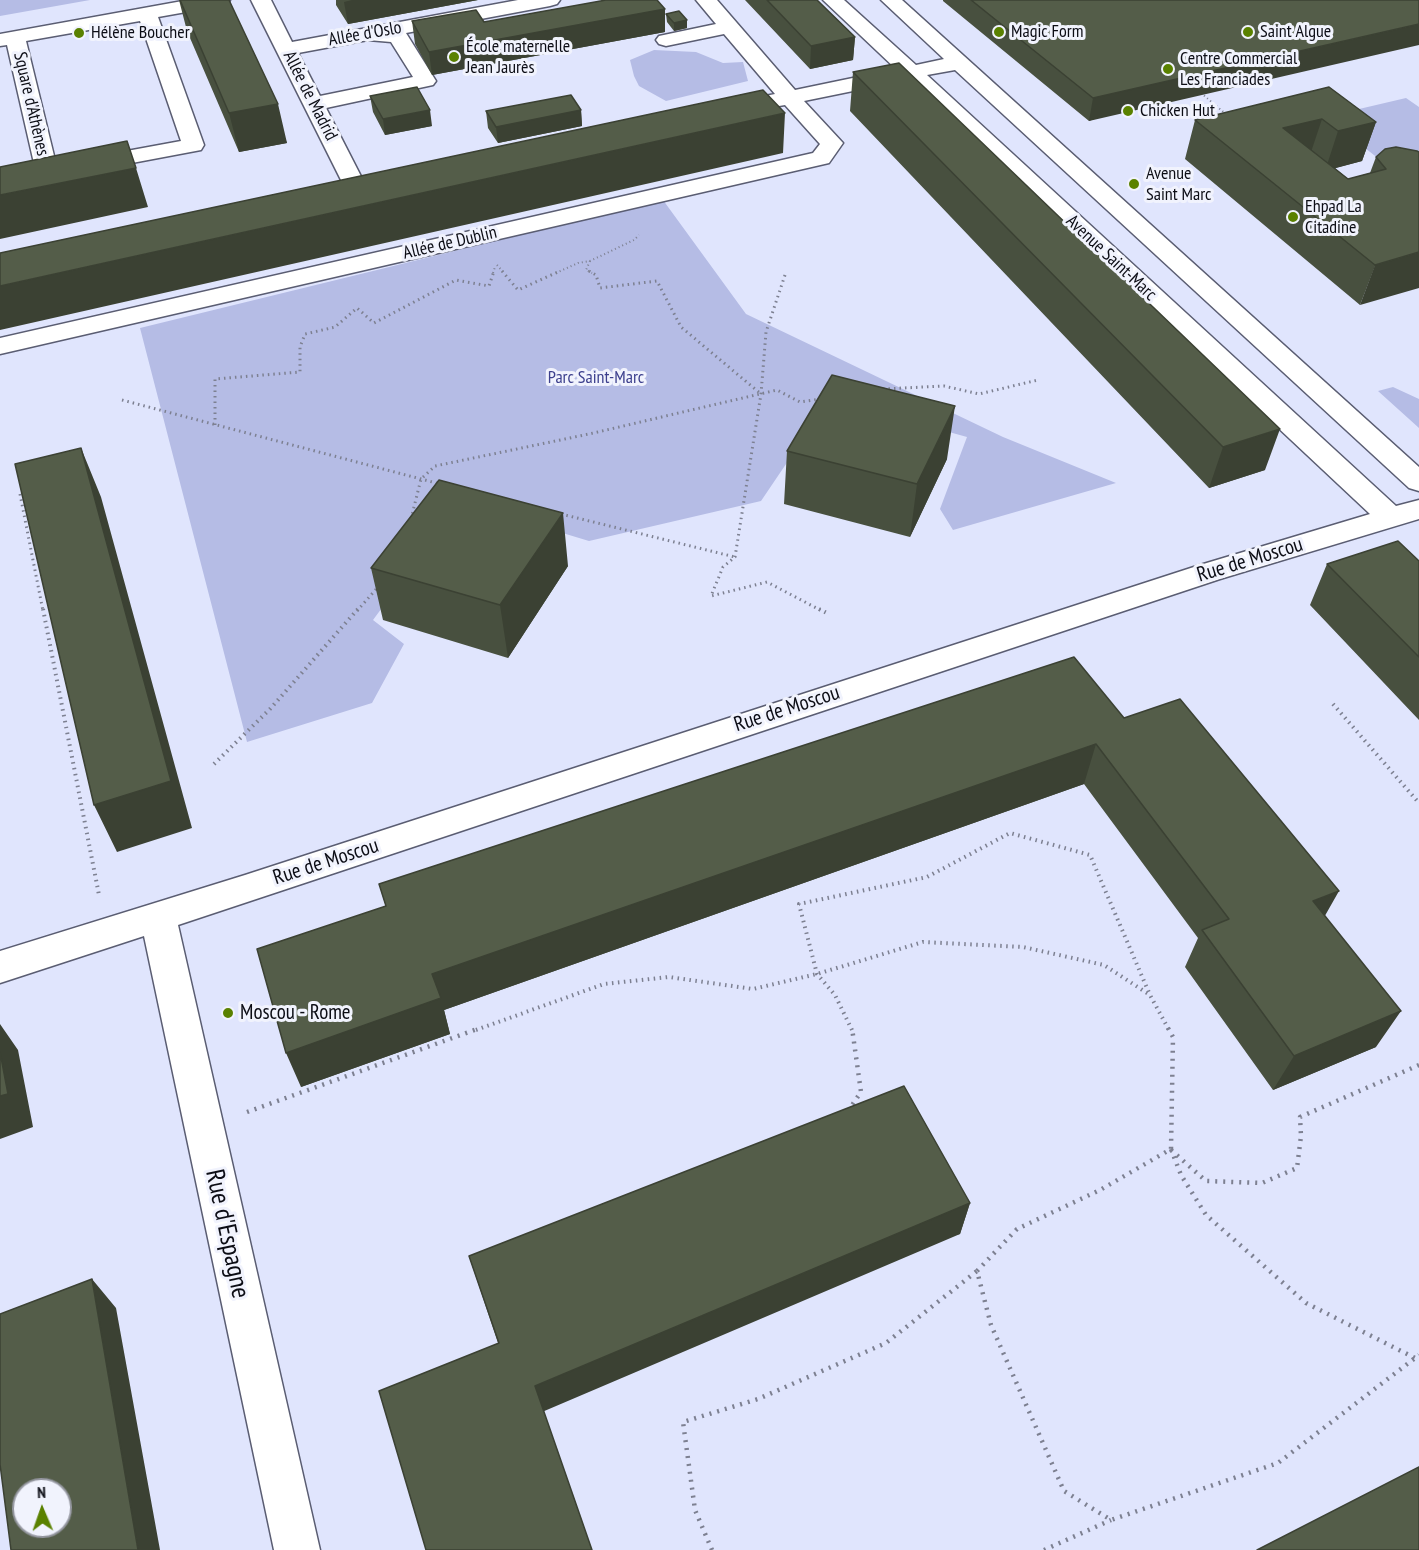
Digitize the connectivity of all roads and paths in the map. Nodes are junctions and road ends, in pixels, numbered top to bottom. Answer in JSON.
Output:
{"nodes":[{"id":1,"x":220,"y":0,"type":"edge"},
{"id":2,"x":261,"y":0,"type":"edge"},
{"id":3,"x":550,"y":0,"type":"edge"},
{"id":4,"x":706,"y":0,"type":"edge"},
{"id":5,"x":833,"y":0,"type":"edge"},
{"id":6,"x":891,"y":0,"type":"edge"},
{"id":7,"x":147,"y":13,"type":"junction"},
{"id":8,"x":729,"y":27,"type":"junction"},
{"id":9,"x":364,"y":34,"type":"junction"},
{"id":10,"x":8,"y":38,"type":"edge"},
{"id":11,"x":666,"y":40,"type":"edge"},
{"id":12,"x":286,"y":49,"type":"junction"},
{"id":13,"x":957,"y":63,"type":"junction"},
{"id":14,"x":912,"y":72,"type":"junction"},
{"id":15,"x":1195,"y":88,"type":"edge"},
{"id":16,"x":790,"y":98,"type":"junction"},
{"id":17,"x":313,"y":104,"type":"junction"},
{"id":18,"x":755,"y":105,"type":"edge"},
{"id":19,"x":1230,"y":118,"type":"edge"},
{"id":20,"x":655,"y":195,"type":"junction"},
{"id":21,"x":335,"y":197,"type":"edge"},
{"id":22,"x":590,"y":261,"type":"junction"},
{"id":23,"x":786,"y":275,"type":"dead end"},
{"id":24,"x":0,"y":346,"type":"edge"},
{"id":25,"x":1038,"y":380,"type":"dead end"},
{"id":26,"x":880,"y":389,"type":"edge"},
{"id":27,"x":825,"y":391,"type":"edge"},
{"id":28,"x":761,"y":394,"type":"junction"},
{"id":29,"x":122,"y":400,"type":"dead end"},
{"id":30,"x":215,"y":425,"type":"junction"},
{"id":31,"x":421,"y":479,"type":"junction"},
{"id":32,"x":1419,"y":482,"type":"edge"},
{"id":33,"x":444,"y":485,"type":"edge"},
{"id":34,"x":20,"y":494,"type":"edge"},
{"id":35,"x":1419,"y":508,"type":"edge"},
{"id":36,"x":559,"y":513,"type":"edge"},
{"id":37,"x":1389,"y":516,"type":"junction"},
{"id":38,"x":408,"y":530,"type":"edge"},
{"id":39,"x":735,"y":556,"type":"junction"},
{"id":40,"x":382,"y":580,"type":"dead end"},
{"id":41,"x":827,"y":613,"type":"dead end"},
{"id":42,"x":1333,"y":704,"type":"dead end"},
{"id":43,"x":214,"y":764,"type":"dead end"},
{"id":44,"x":1419,"y":803,"type":"edge"},
{"id":45,"x":158,"y":917,"type":"junction"},
{"id":46,"x":107,"y":934,"type":"junction"},
{"id":47,"x":0,"y":967,"type":"edge"},
{"id":48,"x":816,"y":974,"type":"junction"},
{"id":49,"x":1150,"y":995,"type":"junction"},
{"id":50,"x":1419,"y":1065,"type":"edge"},
{"id":51,"x":846,"y":1114,"type":"edge"},
{"id":52,"x":204,"y":1127,"type":"junction"},
{"id":53,"x":1171,"y":1149,"type":"junction"},
{"id":54,"x":977,"y":1271,"type":"junction"},
{"id":55,"x":1417,"y":1356,"type":"edge"},
{"id":56,"x":1111,"y":1520,"type":"junction"},
{"id":57,"x":297,"y":1550,"type":"edge"},
{"id":58,"x":712,"y":1550,"type":"edge"},
{"id":59,"x":1044,"y":1550,"type":"edge"}],
"edges":[{"from":1,"to":7,"type":"street"},
{"from":2,"to":12,"type":"street","name":"Allée de Madrid"},
{"from":3,"to":9,"type":"street","name":"Allée d'Oslo"},
{"from":4,"to":8,"type":"street"},
{"from":5,"to":14,"type":"street","name":"Avenue Saint-Marc"},
{"from":6,"to":13,"type":"street","name":"Avenue Saint-Marc"},
{"from":7,"to":10,"type":"street"},
{"from":7,"to":10,"type":"street","name":"Square d'Athènes"},
{"from":8,"to":11,"type":"street"},
{"from":8,"to":16,"type":"street"},
{"from":9,"to":12,"type":"street","name":"Allée d'Oslo"},
{"from":9,"to":17,"type":"street"},
{"from":12,"to":17,"type":"street","name":"Allée de Madrid"},
{"from":13,"to":14,"type":"street"},
{"from":13,"to":32,"type":"street","name":"Avenue Saint-Marc"},
{"from":14,"to":16,"type":"street"},
{"from":14,"to":37,"type":"street","name":"Avenue Saint-Marc"},
{"from":15,"to":19,"type":"path"},
{"from":16,"to":18,"type":"street"},
{"from":16,"to":20,"type":"street","name":"Allée de Dublin"},
{"from":17,"to":21,"type":"street","name":"Allée de Madrid"},
{"from":20,"to":22,"type":"path"},
{"from":20,"to":24,"type":"street","name":"Allée de Dublin"},
{"from":22,"to":28,"type":"path"},
{"from":22,"to":30,"type":"path"},
{"from":23,"to":28,"type":"path"},
{"from":25,"to":26,"type":"path"},
{"from":27,"to":28,"type":"path"},
{"from":28,"to":31,"type":"path"},
{"from":28,"to":39,"type":"path"},
{"from":29,"to":30,"type":"path"},
{"from":30,"to":31,"type":"path"},
{"from":31,"to":33,"type":"path"},
{"from":31,"to":38,"type":"path"},
{"from":34,"to":46,"type":"path"},
{"from":35,"to":37,"type":"street","name":"Rue de Moscou"},
{"from":36,"to":39,"type":"path"},
{"from":37,"to":45,"type":"street","name":"Rue de Moscou"},
{"from":39,"to":41,"type":"path"},
{"from":40,"to":43,"type":"path"},
{"from":42,"to":44,"type":"path"},
{"from":45,"to":46,"type":"street","name":"Rue de Moscou"},
{"from":45,"to":52,"type":"street","name":"Rue d'Espagne"},
{"from":46,"to":47,"type":"street","name":"Rue de Moscou"},
{"from":48,"to":49,"type":"path"},
{"from":48,"to":49,"type":"path"},
{"from":48,"to":51,"type":"path"},
{"from":48,"to":52,"type":"path"},
{"from":49,"to":53,"type":"path"},
{"from":50,"to":53,"type":"path"},
{"from":52,"to":57,"type":"street","name":"Rue d'Espagne"},
{"from":53,"to":54,"type":"path"},
{"from":53,"to":55,"type":"path"},
{"from":54,"to":56,"type":"path"},
{"from":54,"to":58,"type":"path"},
{"from":55,"to":56,"type":"path"},
{"from":56,"to":59,"type":"path"}]}
